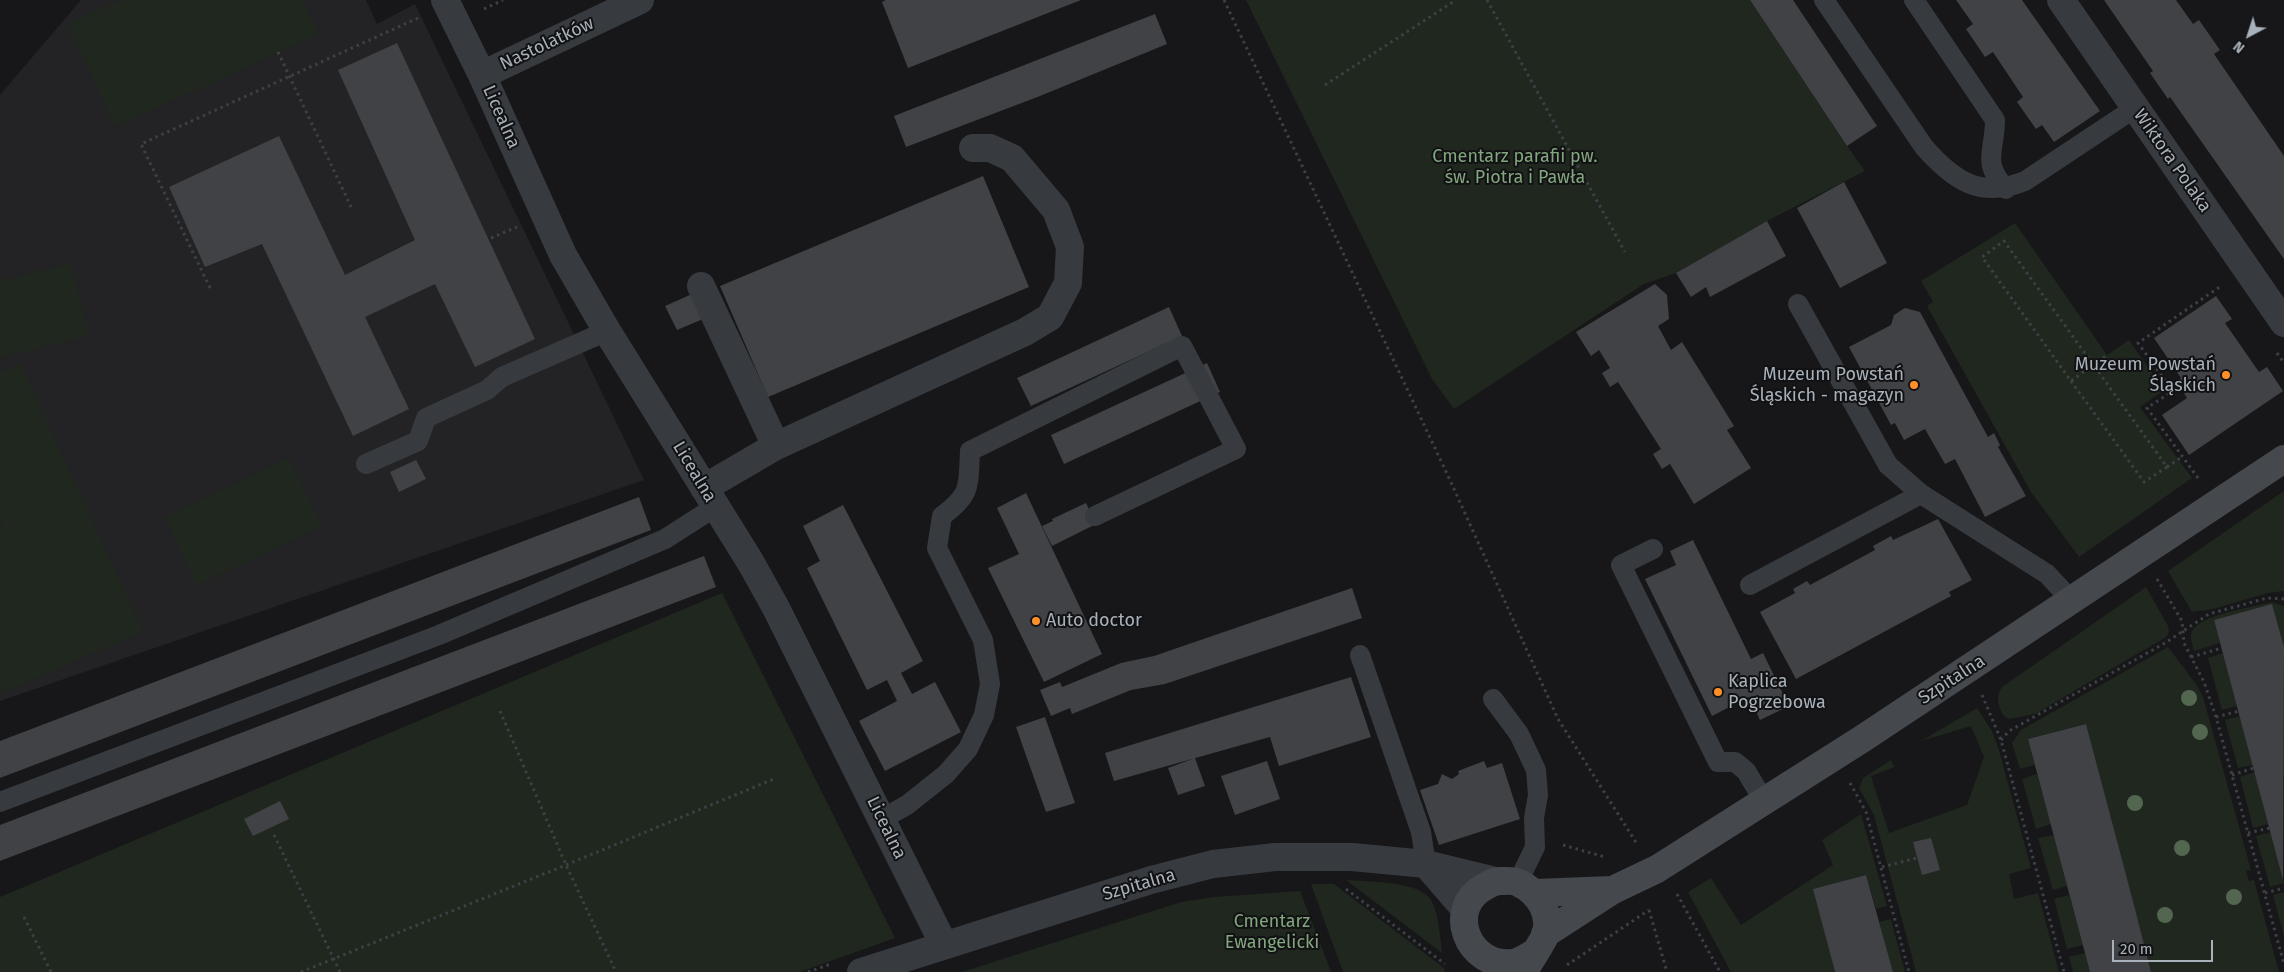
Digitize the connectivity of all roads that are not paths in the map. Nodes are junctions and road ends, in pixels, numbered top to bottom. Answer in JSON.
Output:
{"nodes":[{"id":1,"x":445,"y":0,"type":"edge"},
{"id":2,"x":640,"y":0,"type":"edge"},
{"id":3,"x":1824,"y":0,"type":"edge"},
{"id":4,"x":1914,"y":0,"type":"edge"},
{"id":5,"x":2060,"y":0,"type":"edge"},
{"id":6,"x":482,"y":75,"type":"junction"},
{"id":7,"x":2135,"y":108,"type":"junction"},
{"id":8,"x":973,"y":148,"type":"dead end"},
{"id":9,"x":2006,"y":188,"type":"junction"},
{"id":10,"x":701,"y":286,"type":"dead end"},
{"id":11,"x":1798,"y":304,"type":"dead end"},
{"id":12,"x":2284,"y":323,"type":"edge"},
{"id":13,"x":607,"y":331,"type":"junction"},
{"id":14,"x":776,"y":446,"type":"junction"},
{"id":15,"x":2284,"y":459,"type":"edge"},
{"id":16,"x":366,"y":464,"type":"dead end"},
{"id":17,"x":1921,"y":494,"type":"junction"},
{"id":18,"x":709,"y":497,"type":"junction"},
{"id":19,"x":1095,"y":516,"type":"dead end"},
{"id":20,"x":1653,"y":549,"type":"dead end"},
{"id":21,"x":1750,"y":585,"type":"dead end"},
{"id":22,"x":2072,"y":601,"type":"junction"},
{"id":23,"x":1360,"y":655,"type":"dead end"},
{"id":24,"x":1493,"y":699,"type":"dead end"},
{"id":25,"x":1764,"y":801,"type":"junction"},
{"id":26,"x":0,"y":802,"type":"edge"},
{"id":27,"x":882,"y":819,"type":"junction"},
{"id":28,"x":1426,"y":864,"type":"junction"},
{"id":29,"x":1517,"y":885,"type":"junction"},
{"id":30,"x":1614,"y":890,"type":"junction"},
{"id":31,"x":1465,"y":909,"type":"junction"},
{"id":32,"x":944,"y":945,"type":"junction"},
{"id":33,"x":1534,"y":953,"type":"edge"},
{"id":34,"x":1467,"y":964,"type":"edge"},
{"id":35,"x":862,"y":972,"type":"edge"}],
"edges":[{"from":1,"to":6,"type":"street","name":"Licealna"},
{"from":2,"to":6,"type":"street","name":"Nastolatków"},
{"from":3,"to":9,"type":"lane"},
{"from":4,"to":9,"type":"lane"},
{"from":5,"to":7,"type":"street","name":"Wiktora Polaka"},
{"from":6,"to":13,"type":"street","name":"Licealna"},
{"from":7,"to":9,"type":"lane"},
{"from":7,"to":12,"type":"street","name":"Wiktora Polaka"},
{"from":8,"to":14,"type":"street"},
{"from":10,"to":14,"type":"street"},
{"from":11,"to":17,"type":"lane"},
{"from":13,"to":16,"type":"lane"},
{"from":13,"to":18,"type":"street","name":"Licealna"},
{"from":14,"to":18,"type":"street"},
{"from":15,"to":22,"type":"street","name":"Szpitalna"},
{"from":17,"to":21,"type":"lane"},
{"from":17,"to":22,"type":"lane"},
{"from":18,"to":26,"type":"lane"},
{"from":18,"to":27,"type":"street","name":"Licealna"},
{"from":19,"to":27,"type":"lane"},
{"from":20,"to":25,"type":"lane"},
{"from":22,"to":25,"type":"street","name":"Szpitalna"},
{"from":23,"to":28,"type":"lane"},
{"from":24,"to":29,"type":"lane"},
{"from":25,"to":30,"type":"street","name":"Szpitalna"},
{"from":27,"to":32,"type":"street","name":"Licealna"},
{"from":28,"to":29,"type":"street","name":"Szpitalna"},
{"from":28,"to":31,"type":"street"},
{"from":28,"to":32,"type":"street","name":"Szpitalna"},
{"from":29,"to":30,"type":"street","name":"Szpitalna"},
{"from":29,"to":31,"type":"street"},
{"from":29,"to":33,"type":"street"},
{"from":30,"to":33,"type":"street","name":"Szpitalna"},
{"from":31,"to":34,"type":"street"},
{"from":32,"to":35,"type":"street","name":"Szpitalna"},
{"from":33,"to":34,"type":"street"}]}
